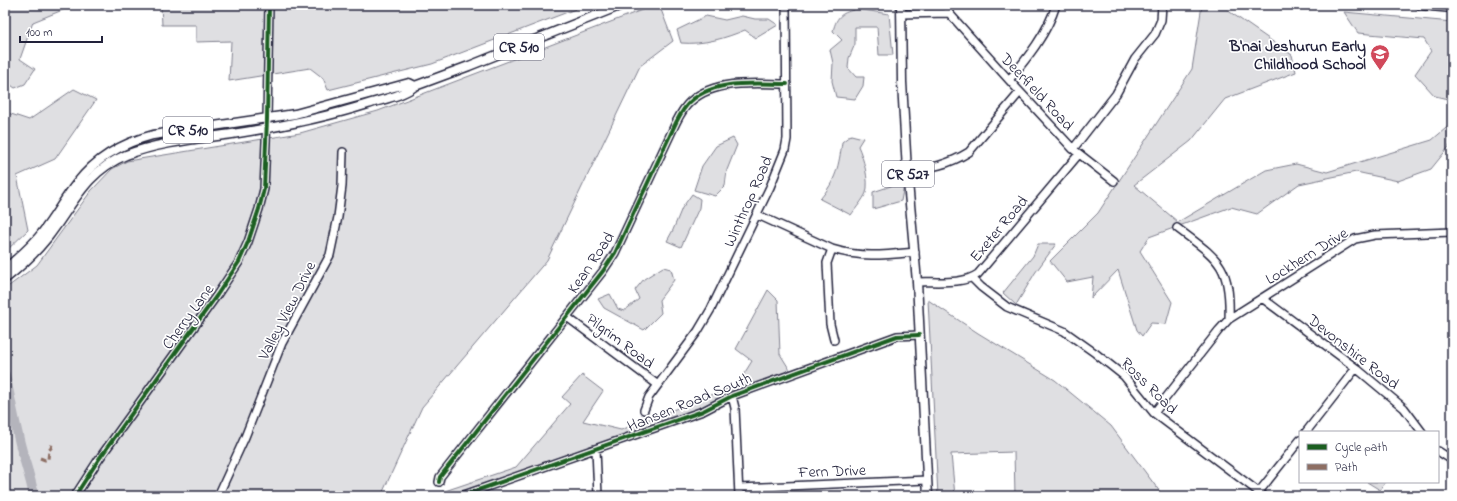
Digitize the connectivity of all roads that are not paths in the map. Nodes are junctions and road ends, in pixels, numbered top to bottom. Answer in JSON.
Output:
{"nodes":[{"id":1,"x":269,"y":5,"type":"edge"},
{"id":2,"x":622,"y":5,"type":"edge"},
{"id":3,"x":786,"y":5,"type":"edge"},
{"id":4,"x":1056,"y":5,"type":"edge"},
{"id":5,"x":1162,"y":5,"type":"edge"},
{"id":6,"x":1420,"y":5,"type":"edge"},
{"id":7,"x":1452,"y":8,"type":"edge"},
{"id":8,"x":901,"y":9,"type":"edge"},
{"id":9,"x":948,"y":9,"type":"edge"},
{"id":10,"x":1009,"y":80,"type":"junction"},
{"id":11,"x":787,"y":84,"type":"junction"},
{"id":12,"x":415,"y":86,"type":"junction"},
{"id":13,"x":1020,"y":92,"type":"junction"},
{"id":14,"x":267,"y":119,"type":"junction"},
{"id":15,"x":266,"y":129,"type":"junction"},
{"id":16,"x":1074,"y":149,"type":"junction"},
{"id":17,"x":111,"y":151,"type":"junction"},
{"id":18,"x":343,"y":152,"type":"dead end"},
{"id":19,"x":1079,"y":154,"type":"junction"},
{"id":20,"x":116,"y":160,"type":"junction"},
{"id":21,"x":907,"y":171,"type":"junction"},
{"id":22,"x":1114,"y":182,"type":"dead end"},
{"id":23,"x":758,"y":215,"type":"junction"},
{"id":24,"x":1177,"y":228,"type":"dead end"},
{"id":25,"x":1452,"y":232,"type":"edge"},
{"id":26,"x":832,"y":249,"type":"junction"},
{"id":27,"x":915,"y":252,"type":"junction"},
{"id":28,"x":5,"y":269,"type":"edge"},
{"id":29,"x":972,"y":278,"type":"junction"},
{"id":30,"x":5,"y":279,"type":"edge"},
{"id":31,"x":918,"y":282,"type":"junction"},
{"id":32,"x":1262,"y":298,"type":"junction"},
{"id":33,"x":567,"y":317,"type":"junction"},
{"id":34,"x":1229,"y":320,"type":"junction"},
{"id":35,"x":920,"y":335,"type":"junction"},
{"id":36,"x":834,"y":340,"type":"dead end"},
{"id":37,"x":1356,"y":368,"type":"junction"},
{"id":38,"x":658,"y":385,"type":"junction"},
{"id":39,"x":732,"y":396,"type":"junction"},
{"id":40,"x":644,"y":410,"type":"dead end"},
{"id":41,"x":1154,"y":413,"type":"junction"},
{"id":42,"x":1307,"y":431,"type":"edge"},
{"id":43,"x":1421,"y":431,"type":"edge"},
{"id":44,"x":1299,"y":441,"type":"edge"},
{"id":45,"x":596,"y":449,"type":"junction"},
{"id":46,"x":1439,"y":452,"type":"edge"},
{"id":47,"x":1452,"y":460,"type":"edge"},
{"id":48,"x":927,"y":480,"type":"junction"},
{"id":49,"x":438,"y":482,"type":"dead end"},
{"id":50,"x":739,"y":488,"type":"junction"},
{"id":51,"x":1261,"y":494,"type":"edge"},
{"id":52,"x":466,"y":495,"type":"edge"},
{"id":53,"x":75,"y":496,"type":"edge"},
{"id":54,"x":218,"y":496,"type":"edge"},
{"id":55,"x":598,"y":496,"type":"edge"},
{"id":56,"x":739,"y":496,"type":"edge"},
{"id":57,"x":928,"y":496,"type":"edge"}],
"edges":[{"from":1,"to":14,"type":"street","name":"Cherry Lane"},
{"from":2,"to":12,"type":"main road","number":"CR 510"},
{"from":3,"to":11,"type":"street","name":"Winthrop Road"},
{"from":4,"to":10,"type":"street"},
{"from":5,"to":16,"type":"street"},
{"from":6,"to":7,"type":"main road"},
{"from":8,"to":9,"type":"street","name":"Deerfield Road"},
{"from":8,"to":21,"type":"main road","number":"CR 527"},
{"from":9,"to":10,"type":"street","name":"Deerfield Road"},
{"from":10,"to":13,"type":"street","name":"Deerfield Road"},
{"from":11,"to":23,"type":"street","name":"Winthrop Road"},
{"from":11,"to":33,"type":"street","name":"Kean Road"},
{"from":12,"to":14,"type":"main road","number":"CR 510"},
{"from":12,"to":15,"type":"main road"},
{"from":13,"to":16,"type":"street","name":"Deerfield Road"},
{"from":13,"to":21,"type":"street"},
{"from":14,"to":15,"type":"street","name":"Cherry Lane"},
{"from":14,"to":17,"type":"main road","number":"CR 510"},
{"from":15,"to":20,"type":"main road"},
{"from":15,"to":53,"type":"street","name":"Cherry Lane"},
{"from":16,"to":19,"type":"street","name":"Deerfield Road"},
{"from":17,"to":20,"type":"main road"},
{"from":17,"to":28,"type":"main road","number":"CR 510"},
{"from":18,"to":54,"type":"street","name":"Valley View Drive"},
{"from":19,"to":22,"type":"street","name":"Deerfield Road"},
{"from":19,"to":29,"type":"street","name":"Exeter Road"},
{"from":20,"to":30,"type":"main road"},
{"from":21,"to":27,"type":"main road","number":"CR 527"},
{"from":23,"to":26,"type":"street"},
{"from":23,"to":38,"type":"street","name":"Winthrop Road"},
{"from":24,"to":34,"type":"street"},
{"from":25,"to":32,"type":"street","name":"Lockhern Drive"},
{"from":26,"to":27,"type":"street"},
{"from":26,"to":36,"type":"street"},
{"from":27,"to":31,"type":"main road","number":"CR 527"},
{"from":29,"to":31,"type":"street","name":"Exeter Road"},
{"from":29,"to":41,"type":"street","name":"Ross Road"},
{"from":31,"to":35,"type":"main road","number":"CR 527"},
{"from":32,"to":34,"type":"street","name":"Lockhern Drive"},
{"from":32,"to":37,"type":"street","name":"Devonshire Road"},
{"from":33,"to":38,"type":"street","name":"Pilgrim Road"},
{"from":33,"to":49,"type":"street","name":"Kean Road"},
{"from":34,"to":41,"type":"street","name":"Lockhern Drive"},
{"from":35,"to":39,"type":"street","name":"Hansen Road South"},
{"from":35,"to":48,"type":"main road","number":"CR 527"},
{"from":37,"to":42,"type":"street"},
{"from":37,"to":43,"type":"street","name":"Devonshire Road"},
{"from":38,"to":40,"type":"street","name":"Winthrop Road"},
{"from":39,"to":45,"type":"street","name":"Hansen Road South"},
{"from":39,"to":50,"type":"street"},
{"from":41,"to":51,"type":"street","name":"Ross Road"},
{"from":44,"to":51,"type":"street"},
{"from":45,"to":52,"type":"street","name":"Hansen Road South"},
{"from":45,"to":55,"type":"street"},
{"from":46,"to":47,"type":"street"},
{"from":48,"to":50,"type":"street","name":"Fern Drive"},
{"from":48,"to":57,"type":"main road","number":"CR 527"},
{"from":50,"to":56,"type":"street"}]}
